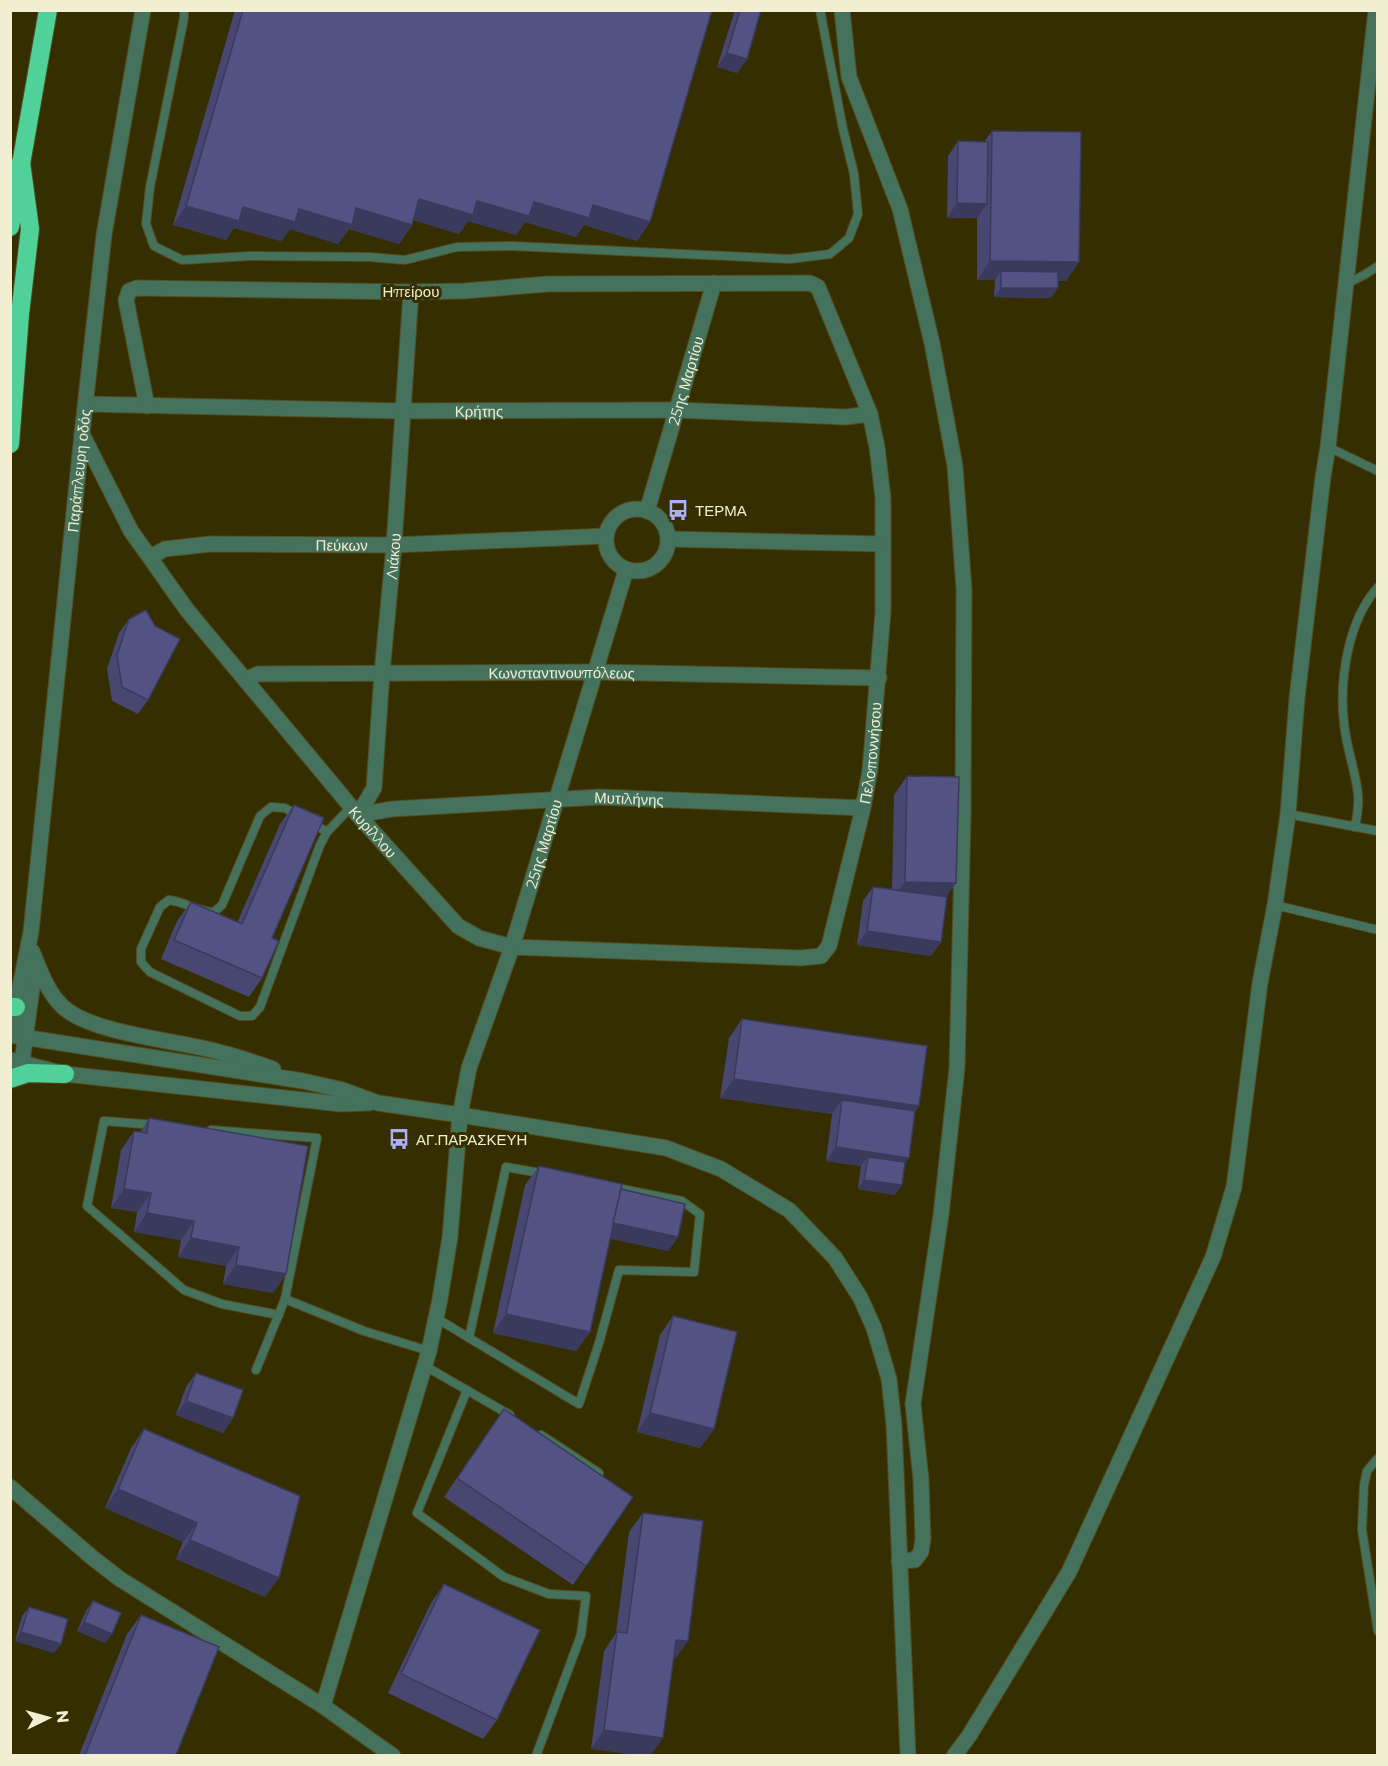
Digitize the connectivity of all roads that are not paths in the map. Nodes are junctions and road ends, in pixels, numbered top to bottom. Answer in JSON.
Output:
{"nodes":[{"id":1,"x":48,"y":10,"type":"edge"},
{"id":2,"x":143,"y":10,"type":"edge"},
{"id":3,"x":184,"y":10,"type":"edge"},
{"id":4,"x":820,"y":10,"type":"edge"},
{"id":5,"x":842,"y":10,"type":"edge"},
{"id":6,"x":1376,"y":10,"type":"edge"},
{"id":7,"x":21,"y":162,"type":"junction"},
{"id":8,"x":10,"y":227,"type":"edge"},
{"id":9,"x":1377,"y":266,"type":"edge"},
{"id":10,"x":714,"y":283,"type":"junction"},
{"id":11,"x":810,"y":283,"type":"joint"},
{"id":12,"x":1346,"y":284,"type":"junction"},
{"id":13,"x":411,"y":292,"type":"junction"},
{"id":14,"x":86,"y":404,"type":"junction"},
{"id":15,"x":147,"y":406,"type":"junction"},
{"id":16,"x":676,"y":410,"type":"junction"},
{"id":17,"x":403,"y":411,"type":"junction"},
{"id":18,"x":870,"y":414,"type":"junction"},
{"id":19,"x":82,"y":434,"type":"junction"},
{"id":20,"x":10,"y":444,"type":"edge"},
{"id":21,"x":1328,"y":447,"type":"junction"},
{"id":22,"x":1377,"y":471,"type":"edge"},
{"id":23,"x":647,"y":511,"type":"junction"},
{"id":24,"x":606,"y":536,"type":"junction"},
{"id":25,"x":668,"y":539,"type":"junction"},
{"id":26,"x":883,"y":544,"type":"junction"},
{"id":27,"x":394,"y":545,"type":"junction"},
{"id":28,"x":150,"y":557,"type":"junction"},
{"id":29,"x":627,"y":570,"type":"junction"},
{"id":30,"x":1377,"y":587,"type":"edge"},
{"id":31,"x":595,"y":672,"type":"junction"},
{"id":32,"x":382,"y":673,"type":"junction"},
{"id":33,"x":879,"y":678,"type":"junction"},
{"id":34,"x":245,"y":680,"type":"junction"},
{"id":35,"x":557,"y":800,"type":"junction"},
{"id":36,"x":863,"y":808,"type":"junction"},
{"id":37,"x":354,"y":811,"type":"junction"},
{"id":38,"x":1288,"y":814,"type":"junction"},
{"id":39,"x":1355,"y":827,"type":"junction"},
{"id":40,"x":1377,"y":831,"type":"edge"},
{"id":41,"x":327,"y":832,"type":"junction"},
{"id":42,"x":1275,"y":904,"type":"junction"},
{"id":43,"x":1377,"y":930,"type":"edge"},
{"id":44,"x":31,"y":932,"type":"junction"},
{"id":45,"x":512,"y":947,"type":"junction"},
{"id":46,"x":33,"y":951,"type":"junction"},
{"id":47,"x":821,"y":956,"type":"joint"},
{"id":48,"x":13,"y":1007,"type":"edge"},
{"id":49,"x":14,"y":1036,"type":"edge"},
{"id":50,"x":16,"y":1061,"type":"edge"},
{"id":51,"x":65,"y":1074,"type":"junction"},
{"id":52,"x":10,"y":1079,"type":"edge"},
{"id":53,"x":303,"y":1081,"type":"junction"},
{"id":54,"x":378,"y":1103,"type":"junction"},
{"id":55,"x":460,"y":1115,"type":"junction"},
{"id":56,"x":163,"y":1126,"type":"edge"},
{"id":57,"x":198,"y":1129,"type":"edge"},
{"id":58,"x":553,"y":1175,"type":"edge"},
{"id":59,"x":599,"y":1184,"type":"edge"},
{"id":60,"x":285,"y":1299,"type":"junction"},
{"id":61,"x":279,"y":1315,"type":"junction"},
{"id":62,"x":436,"y":1318,"type":"junction"},
{"id":63,"x":469,"y":1338,"type":"junction"},
{"id":64,"x":427,"y":1359,"type":"junction"},
{"id":65,"x":255,"y":1370,"type":"dead end"},
{"id":66,"x":467,"y":1390,"type":"junction"},
{"id":67,"x":513,"y":1417,"type":"edge"},
{"id":68,"x":532,"y":1429,"type":"edge"},
{"id":69,"x":1377,"y":1458,"type":"edge"},
{"id":70,"x":599,"y":1473,"type":"edge"},
{"id":71,"x":10,"y":1487,"type":"edge"},
{"id":72,"x":899,"y":1561,"type":"junction"},
{"id":73,"x":1377,"y":1631,"type":"edge"},
{"id":74,"x":323,"y":1706,"type":"junction"},
{"id":75,"x":393,"y":1755,"type":"edge"},
{"id":76,"x":536,"y":1755,"type":"edge"},
{"id":77,"x":908,"y":1755,"type":"edge"},
{"id":78,"x":954,"y":1755,"type":"edge"}],
"edges":[{"from":1,"to":7,"type":"highway"},
{"from":2,"to":14,"type":"street","name":"Παράπλευρη οδός"},
{"from":3,"to":4,"type":"lane"},
{"from":5,"to":72,"type":"street"},
{"from":6,"to":12,"type":"street"},
{"from":7,"to":8,"type":"highway"},
{"from":7,"to":20,"type":"highway"},
{"from":9,"to":12,"type":"lane"},
{"from":10,"to":11,"type":"street","name":"Ηπείρου"},
{"from":10,"to":13,"type":"street","name":"Ηπείρου"},
{"from":10,"to":16,"type":"street","name":"25ης Μαρτίου"},
{"from":11,"to":18,"type":"street","name":"Πελοποννήσου"},
{"from":12,"to":21,"type":"street"},
{"from":13,"to":15,"type":"street","name":"Ηπείρου"},
{"from":13,"to":17,"type":"street","name":"Λιάκου"},
{"from":14,"to":15,"type":"street","name":"Κρήτης"},
{"from":14,"to":19,"type":"street","name":"Παράπλευρη οδός"},
{"from":15,"to":17,"type":"street","name":"Κρήτης"},
{"from":16,"to":17,"type":"street","name":"Κρήτης"},
{"from":16,"to":18,"type":"street","name":"Κρήτης"},
{"from":16,"to":23,"type":"street","name":"25ης Μαρτίου"},
{"from":17,"to":27,"type":"street","name":"Λιάκου"},
{"from":18,"to":26,"type":"street","name":"Πελοποννήσου"},
{"from":19,"to":28,"type":"street","name":"Κυρίλλου"},
{"from":19,"to":44,"type":"street","name":"Παράπλευρη οδός"},
{"from":21,"to":22,"type":"lane"},
{"from":21,"to":38,"type":"street"},
{"from":23,"to":24,"type":"street"},
{"from":23,"to":25,"type":"street"},
{"from":24,"to":27,"type":"street","name":"Πεύκων"},
{"from":24,"to":29,"type":"street"},
{"from":25,"to":26,"type":"street"},
{"from":25,"to":29,"type":"street"},
{"from":26,"to":33,"type":"street","name":"Πελοποννήσου"},
{"from":27,"to":28,"type":"street","name":"Πεύκων"},
{"from":27,"to":32,"type":"street","name":"Λιάκου"},
{"from":28,"to":34,"type":"street","name":"Κυρίλλου"},
{"from":29,"to":31,"type":"street","name":"25ης Μαρτίου"},
{"from":30,"to":39,"type":"lane"},
{"from":31,"to":32,"type":"street","name":"Κωνσταντινουπόλεως"},
{"from":31,"to":33,"type":"street","name":"Κωνσταντινουπόλεως"},
{"from":31,"to":35,"type":"street","name":"25ης Μαρτίου"},
{"from":32,"to":34,"type":"street","name":"Κωνσταντινουπόλεως"},
{"from":32,"to":37,"type":"street","name":"Λιάκου"},
{"from":33,"to":36,"type":"street","name":"Πελοποννήσου"},
{"from":34,"to":37,"type":"street","name":"Κυρίλλου"},
{"from":35,"to":36,"type":"street","name":"Μυτιλήνης"},
{"from":35,"to":37,"type":"street","name":"Μυτιλήνης"},
{"from":35,"to":45,"type":"street","name":"25ης Μαρτίου"},
{"from":36,"to":47,"type":"street","name":"Πελοποννήσου"},
{"from":37,"to":41,"type":"lane"},
{"from":37,"to":45,"type":"street","name":"Κυρίλλου"},
{"from":38,"to":39,"type":"lane"},
{"from":38,"to":42,"type":"street"},
{"from":39,"to":40,"type":"lane"},
{"from":41,"to":41,"type":"lane"},
{"from":42,"to":43,"type":"lane"},
{"from":42,"to":78,"type":"street"},
{"from":44,"to":46,"type":"street","name":"Παράπλευρη οδός"},
{"from":44,"to":48,"type":"street","name":"Παράπλευρη οδός"},
{"from":45,"to":47,"type":"street","name":"Κυρίλλου"},
{"from":45,"to":55,"type":"street","name":"25ης Μαρτίου"},
{"from":46,"to":49,"type":"street","name":"Παράπλευρη οδός"},
{"from":46,"to":53,"type":"street"},
{"from":48,"to":49,"type":"street","name":"Παράπλευρη οδός"},
{"from":49,"to":50,"type":"street"},
{"from":49,"to":53,"type":"street"},
{"from":50,"to":51,"type":"street"},
{"from":51,"to":52,"type":"highway"},
{"from":51,"to":54,"type":"street"},
{"from":53,"to":54,"type":"street"},
{"from":54,"to":55,"type":"street"},
{"from":55,"to":62,"type":"street","name":"25ης Μαρτίου"},
{"from":55,"to":72,"type":"street"},
{"from":56,"to":61,"type":"lane"},
{"from":57,"to":60,"type":"lane"},
{"from":58,"to":63,"type":"lane"},
{"from":59,"to":63,"type":"lane"},
{"from":60,"to":61,"type":"lane"},
{"from":60,"to":64,"type":"lane"},
{"from":61,"to":65,"type":"lane"},
{"from":62,"to":63,"type":"lane"},
{"from":62,"to":64,"type":"street","name":"25ης Μαρτίου"},
{"from":64,"to":66,"type":"lane"},
{"from":64,"to":74,"type":"street","name":"25ης Μαρτίου"},
{"from":66,"to":67,"type":"lane"},
{"from":66,"to":76,"type":"lane"},
{"from":68,"to":70,"type":"lane"},
{"from":69,"to":73,"type":"lane"},
{"from":71,"to":74,"type":"street"},
{"from":72,"to":77,"type":"street"},
{"from":74,"to":75,"type":"street"}]}
